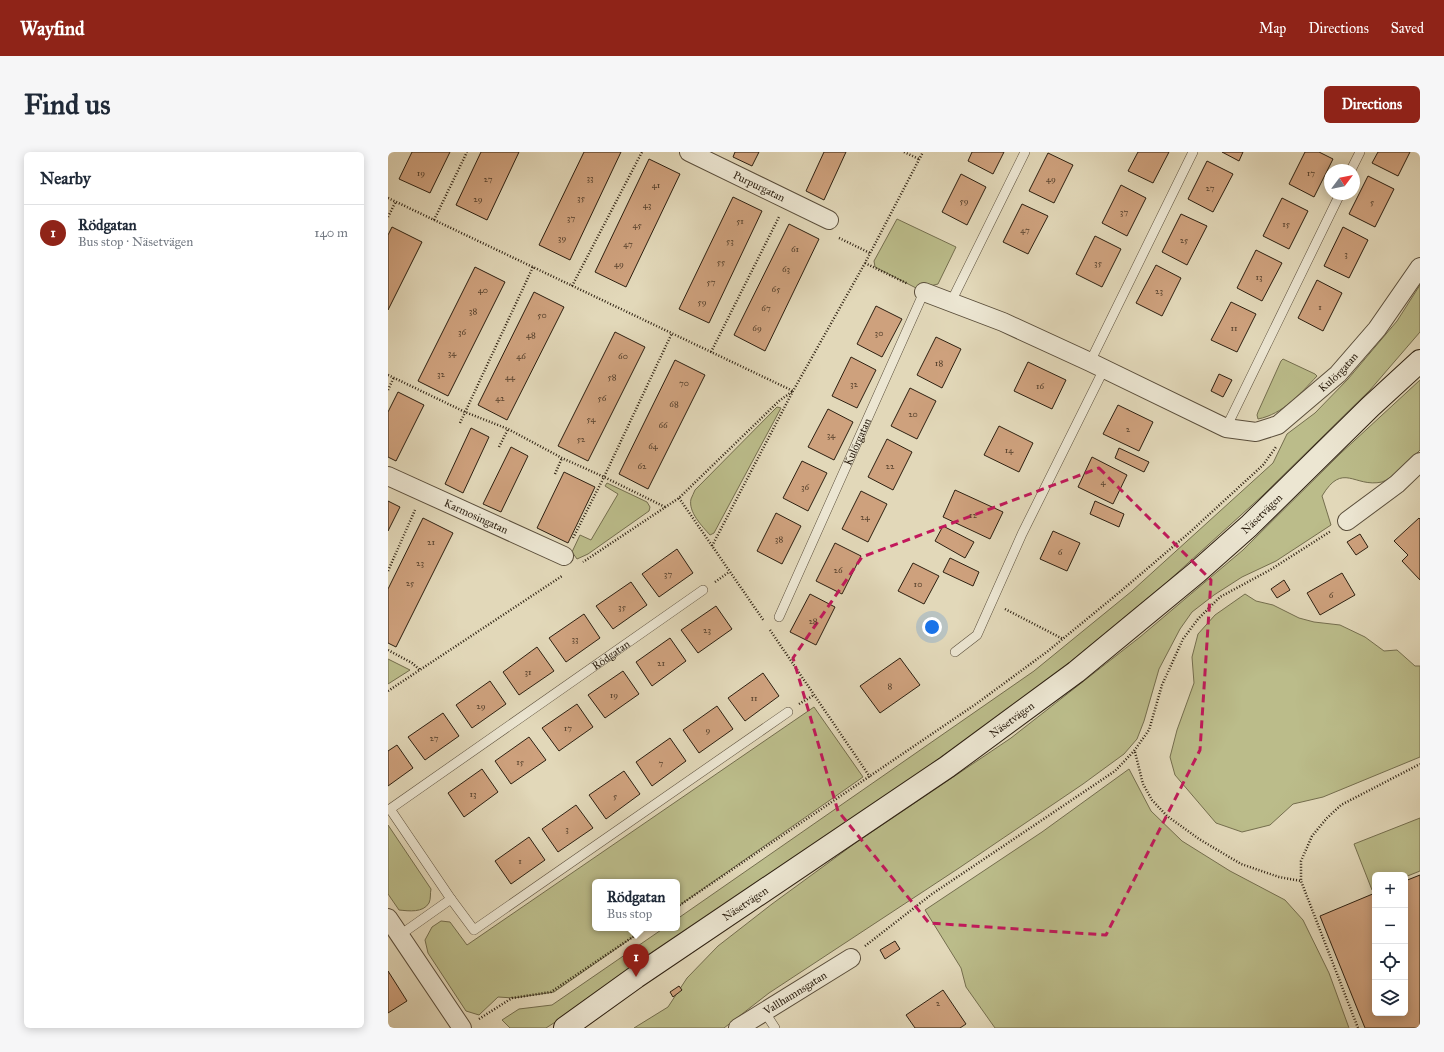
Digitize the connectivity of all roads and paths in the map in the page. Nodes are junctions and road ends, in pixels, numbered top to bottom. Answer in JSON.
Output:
{"nodes":[{"id":1,"x":466,"y":152,"type":"edge"},
{"id":2,"x":642,"y":152,"type":"edge"},
{"id":3,"x":689,"y":152,"type":"edge"},
{"id":4,"x":904,"y":152,"type":"edge"},
{"id":5,"x":923,"y":152,"type":"edge"},
{"id":6,"x":1025,"y":152,"type":"edge"},
{"id":7,"x":1193,"y":152,"type":"edge"},
{"id":8,"x":1360,"y":152,"type":"edge"},
{"id":9,"x":919,"y":159,"type":"junction"},
{"id":10,"x":1354,"y":164,"type":"edge"},
{"id":11,"x":388,"y":198,"type":"edge"},
{"id":12,"x":788,"y":199,"type":"junction"},
{"id":13,"x":1337,"y":200,"type":"edge"},
{"id":14,"x":396,"y":202,"type":"junction"},
{"id":15,"x":388,"y":217,"type":"edge"},
{"id":16,"x":434,"y":220,"type":"junction"},
{"id":17,"x":829,"y":220,"type":"joint"},
{"id":18,"x":870,"y":253,"type":"junction"},
{"id":19,"x":865,"y":263,"type":"junction"},
{"id":20,"x":533,"y":267,"type":"junction"},
{"id":21,"x":1420,"y":267,"type":"edge"},
{"id":22,"x":572,"y":286,"type":"junction"},
{"id":23,"x":924,"y":292,"type":"junction"},
{"id":24,"x":951,"y":302,"type":"junction"},
{"id":25,"x":672,"y":333,"type":"junction"},
{"id":26,"x":711,"y":352,"type":"junction"},
{"id":27,"x":1420,"y":362,"type":"edge"},
{"id":28,"x":1097,"y":365,"type":"junction"},
{"id":29,"x":388,"y":375,"type":"edge"},
{"id":30,"x":394,"y":377,"type":"junction"},
{"id":31,"x":388,"y":390,"type":"edge"},
{"id":32,"x":793,"y":390,"type":"junction"},
{"id":33,"x":465,"y":412,"type":"junction"},
{"id":34,"x":460,"y":423,"type":"dead end"},
{"id":35,"x":1278,"y":425,"type":"junction"},
{"id":36,"x":1226,"y":428,"type":"junction"},
{"id":37,"x":508,"y":430,"type":"junction"},
{"id":38,"x":499,"y":447,"type":"dead end"},
{"id":39,"x":562,"y":458,"type":"junction"},
{"id":40,"x":1420,"y":462,"type":"edge"},
{"id":41,"x":555,"y":474,"type":"dead end"},
{"id":42,"x":388,"y":476,"type":"edge"},
{"id":43,"x":604,"y":477,"type":"junction"},
{"id":44,"x":421,"y":491,"type":"junction"},
{"id":45,"x":679,"y":498,"type":"junction"},
{"id":46,"x":665,"y":507,"type":"junction"},
{"id":47,"x":1347,"y":521,"type":"joint"},
{"id":48,"x":712,"y":546,"type":"junction"},
{"id":49,"x":569,"y":565,"type":"junction"},
{"id":50,"x":388,"y":571,"type":"edge"},
{"id":51,"x":703,"y":590,"type":"dead end"},
{"id":52,"x":992,"y":603,"type":"junction"},
{"id":53,"x":779,"y":617,"type":"dead end"},
{"id":54,"x":1063,"y":638,"type":"junction"},
{"id":55,"x":388,"y":650,"type":"edge"},
{"id":56,"x":955,"y":652,"type":"dead end"},
{"id":57,"x":420,"y":670,"type":"junction"},
{"id":58,"x":388,"y":691,"type":"edge"},
{"id":59,"x":788,"y":712,"type":"dead end"},
{"id":60,"x":1134,"y":751,"type":"junction"},
{"id":61,"x":1420,"y":764,"type":"edge"},
{"id":62,"x":870,"y":777,"type":"junction"},
{"id":63,"x":1301,"y":881,"type":"junction"},
{"id":64,"x":451,"y":899,"type":"junction"},
{"id":65,"x":680,"y":905,"type":"edge"},
{"id":66,"x":388,"y":918,"type":"edge"},
{"id":67,"x":642,"y":931,"type":"edge"},
{"id":68,"x":400,"y":935,"type":"junction"},
{"id":69,"x":851,"y":958,"type":"joint"},
{"id":70,"x":764,"y":1011,"type":"junction"},
{"id":71,"x":478,"y":1020,"type":"dead end"},
{"id":72,"x":462,"y":1028,"type":"edge"},
{"id":73,"x":565,"y":1028,"type":"edge"},
{"id":74,"x":738,"y":1028,"type":"edge"},
{"id":75,"x":775,"y":1028,"type":"edge"},
{"id":76,"x":1358,"y":1028,"type":"edge"}],
"edges":[{"from":1,"to":16,"type":"path"},
{"from":2,"to":22,"type":"path"},
{"from":3,"to":12,"type":"street","name":"Purpurgatan"},
{"from":4,"to":9,"type":"path"},
{"from":5,"to":9,"type":"path"},
{"from":6,"to":24,"type":"lane"},
{"from":7,"to":28,"type":"lane"},
{"from":8,"to":10,"type":"lane"},
{"from":9,"to":18,"type":"path"},
{"from":11,"to":14,"type":"path"},
{"from":12,"to":17,"type":"street","name":"Purpurgatan"},
{"from":12,"to":26,"type":"path"},
{"from":13,"to":36,"type":"lane"},
{"from":14,"to":15,"type":"path"},
{"from":14,"to":16,"type":"path"},
{"from":16,"to":20,"type":"path"},
{"from":17,"to":18,"type":"path"},
{"from":18,"to":19,"type":"path"},
{"from":19,"to":23,"type":"path"},
{"from":19,"to":32,"type":"path"},
{"from":20,"to":22,"type":"path"},
{"from":20,"to":33,"type":"path"},
{"from":21,"to":35,"type":"street","name":"Kulörgatan"},
{"from":22,"to":25,"type":"path"},
{"from":23,"to":24,"type":"street","name":"Kulörgatan"},
{"from":23,"to":53,"type":"lane","name":"Kulörgatan"},
{"from":24,"to":28,"type":"street","name":"Kulörgatan"},
{"from":25,"to":26,"type":"path"},
{"from":25,"to":43,"type":"path"},
{"from":26,"to":32,"type":"path"},
{"from":27,"to":73,"type":"street","name":"Näsetvägen"},
{"from":28,"to":36,"type":"street","name":"Kulörgatan"},
{"from":28,"to":52,"type":"lane"},
{"from":29,"to":30,"type":"path"},
{"from":30,"to":31,"type":"path"},
{"from":30,"to":33,"type":"path"},
{"from":32,"to":45,"type":"path"},
{"from":32,"to":48,"type":"path"},
{"from":33,"to":34,"type":"path"},
{"from":33,"to":37,"type":"path"},
{"from":35,"to":36,"type":"street","name":"Kulörgatan"},
{"from":35,"to":54,"type":"path"},
{"from":37,"to":38,"type":"path"},
{"from":37,"to":39,"type":"path"},
{"from":39,"to":41,"type":"path"},
{"from":39,"to":43,"type":"path"},
{"from":40,"to":47,"type":"street"},
{"from":42,"to":44,"type":"street","name":"Karmosingatan"},
{"from":43,"to":46,"type":"path"},
{"from":43,"to":49,"type":"path"},
{"from":44,"to":49,"type":"street","name":"Karmosingatan"},
{"from":44,"to":50,"type":"path"},
{"from":45,"to":46,"type":"path"},
{"from":45,"to":48,"type":"path"},
{"from":46,"to":49,"type":"path"},
{"from":47,"to":60,"type":"path"},
{"from":48,"to":62,"type":"path"},
{"from":49,"to":57,"type":"path"},
{"from":51,"to":64,"type":"lane","name":"Rödgatan"},
{"from":52,"to":54,"type":"path"},
{"from":52,"to":56,"type":"lane"},
{"from":54,"to":62,"type":"path"},
{"from":55,"to":57,"type":"path"},
{"from":57,"to":58,"type":"path"},
{"from":59,"to":64,"type":"lane","name":"Rödgatan"},
{"from":60,"to":63,"type":"path"},
{"from":60,"to":69,"type":"path"},
{"from":61,"to":63,"type":"path"},
{"from":62,"to":65,"type":"path"},
{"from":63,"to":76,"type":"path"},
{"from":64,"to":68,"type":"lane"},
{"from":66,"to":68,"type":"street"},
{"from":67,"to":71,"type":"path"},
{"from":68,"to":72,"type":"street"},
{"from":69,"to":70,"type":"street","name":"Vallhamnsgatan"},
{"from":70,"to":74,"type":"street","name":"Vallhamnsgatan"},
{"from":70,"to":75,"type":"lane"}]}
